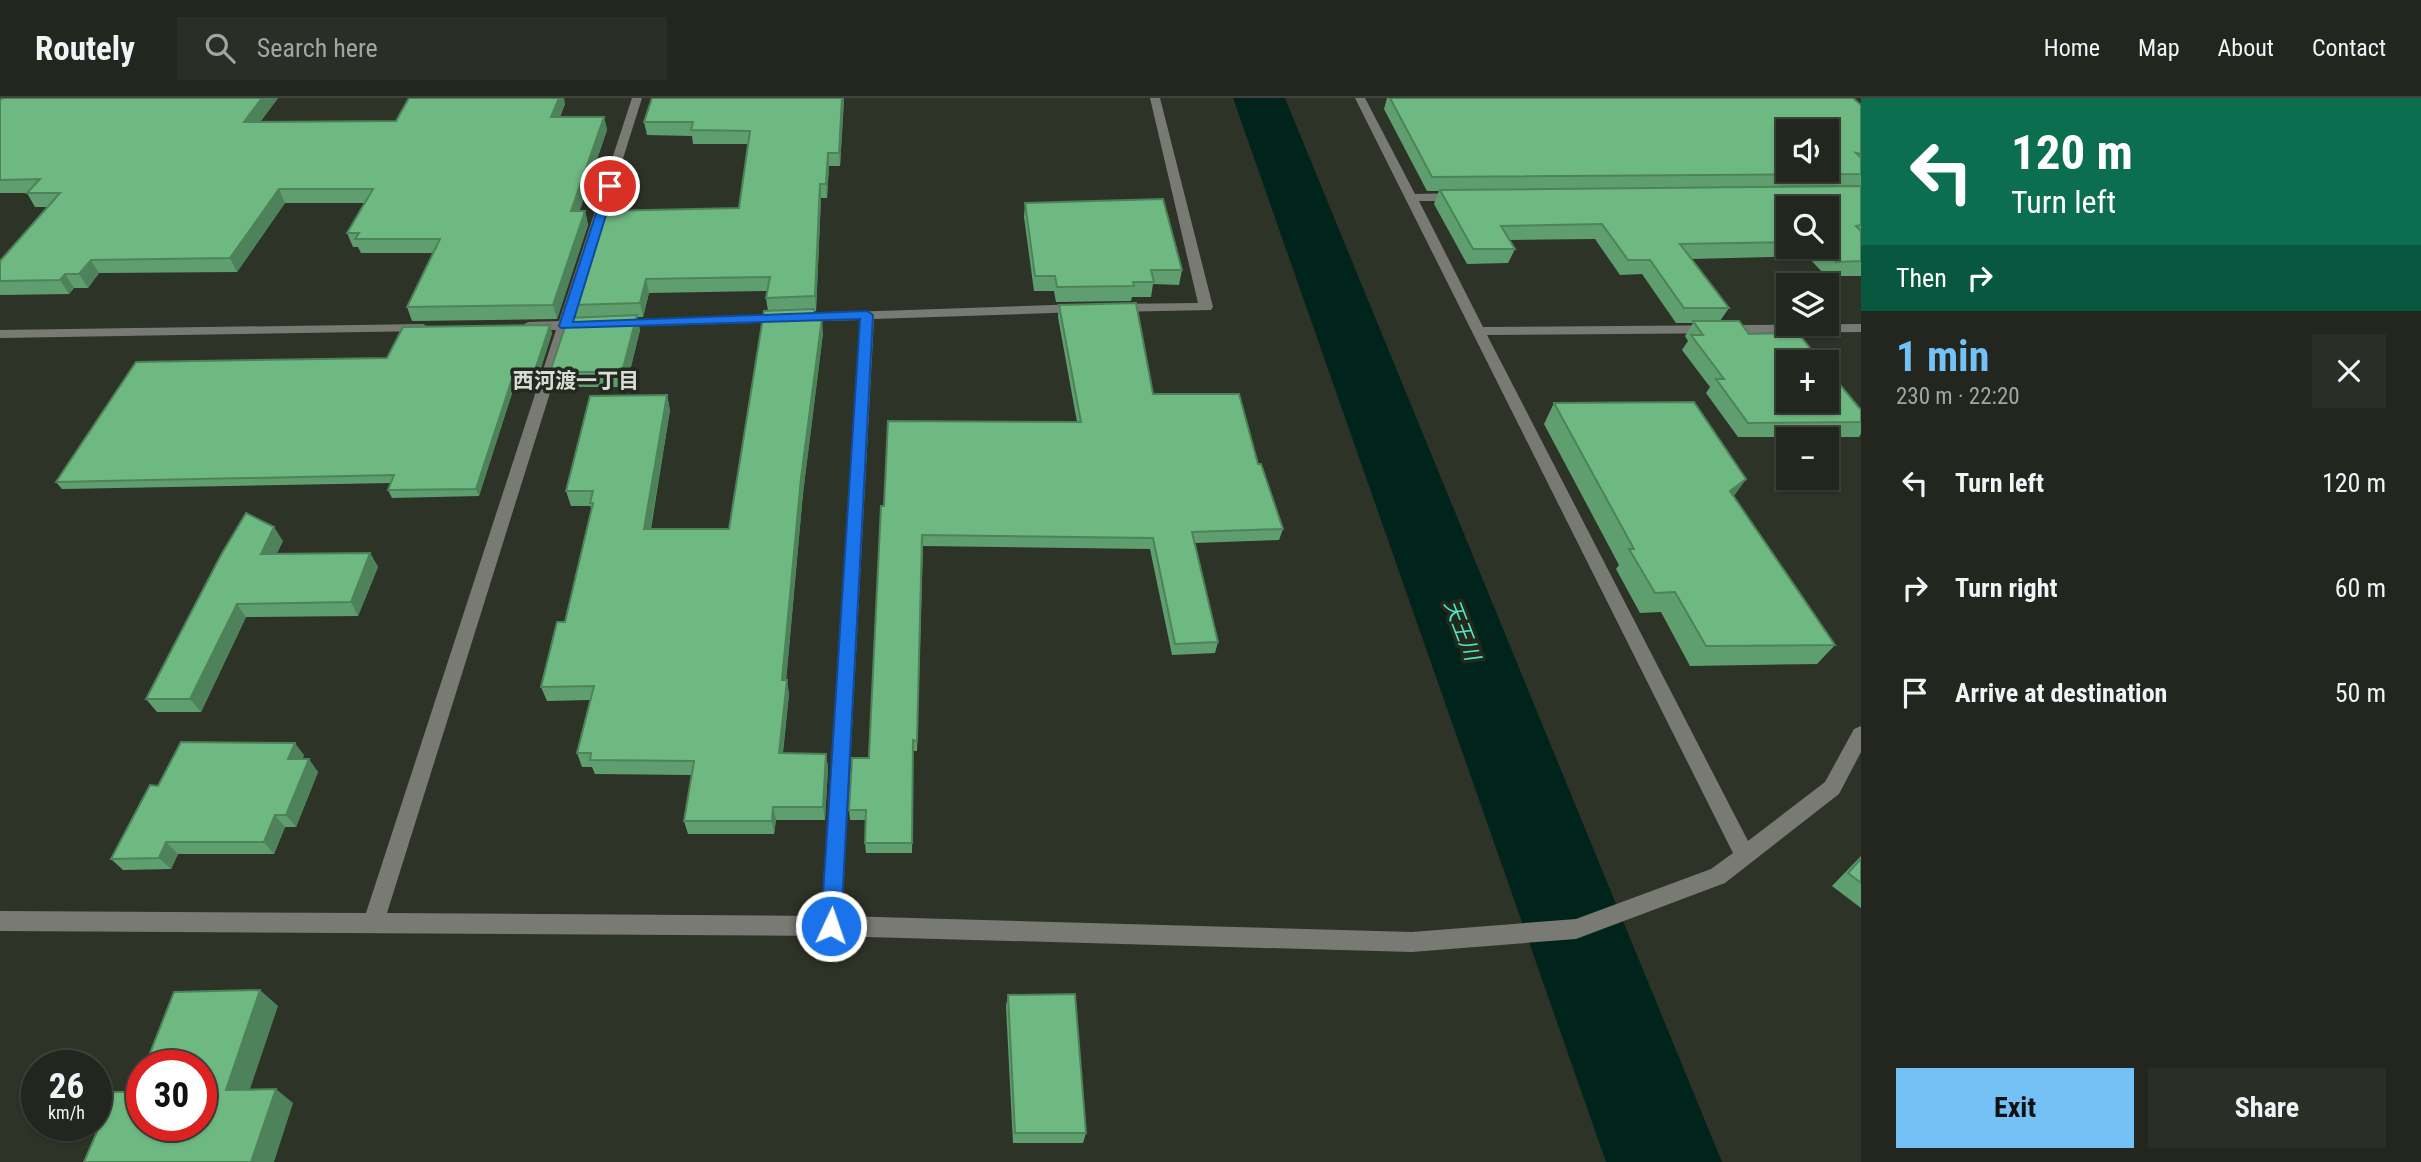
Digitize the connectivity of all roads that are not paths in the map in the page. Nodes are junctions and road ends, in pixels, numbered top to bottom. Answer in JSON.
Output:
{"nodes":[{"id":1,"x":637,"y":98,"type":"edge"},
{"id":2,"x":1155,"y":98,"type":"edge"},
{"id":3,"x":1360,"y":98,"type":"edge"},
{"id":4,"x":1479,"y":197,"type":"edge"},
{"id":5,"x":1411,"y":198,"type":"junction"},
{"id":6,"x":867,"y":315,"type":"junction"},
{"id":7,"x":510,"y":326,"type":"edge"},
{"id":8,"x":566,"y":326,"type":"junction"},
{"id":9,"x":441,"y":327,"type":"edge"},
{"id":10,"x":1861,"y":328,"type":"edge"},
{"id":11,"x":1480,"y":331,"type":"junction"},
{"id":12,"x":0,"y":334,"type":"edge"},
{"id":13,"x":1861,"y":734,"type":"edge"},
{"id":14,"x":1744,"y":854,"type":"junction"},
{"id":15,"x":0,"y":921,"type":"edge"},
{"id":16,"x":373,"y":924,"type":"junction"},
{"id":17,"x":831,"y":926,"type":"junction"}],
"edges":[{"from":1,"to":8,"type":"street"},
{"from":2,"to":6,"type":"street"},
{"from":3,"to":5,"type":"street"},
{"from":4,"to":5,"type":"street"},
{"from":5,"to":11,"type":"street"},
{"from":6,"to":8,"type":"street"},
{"from":6,"to":17,"type":"street"},
{"from":7,"to":8,"type":"street"},
{"from":8,"to":16,"type":"street"},
{"from":9,"to":12,"type":"street"},
{"from":10,"to":11,"type":"street"},
{"from":11,"to":14,"type":"street"},
{"from":13,"to":14,"type":"street"},
{"from":14,"to":17,"type":"street"},
{"from":15,"to":16,"type":"street"},
{"from":16,"to":17,"type":"street"}]}
